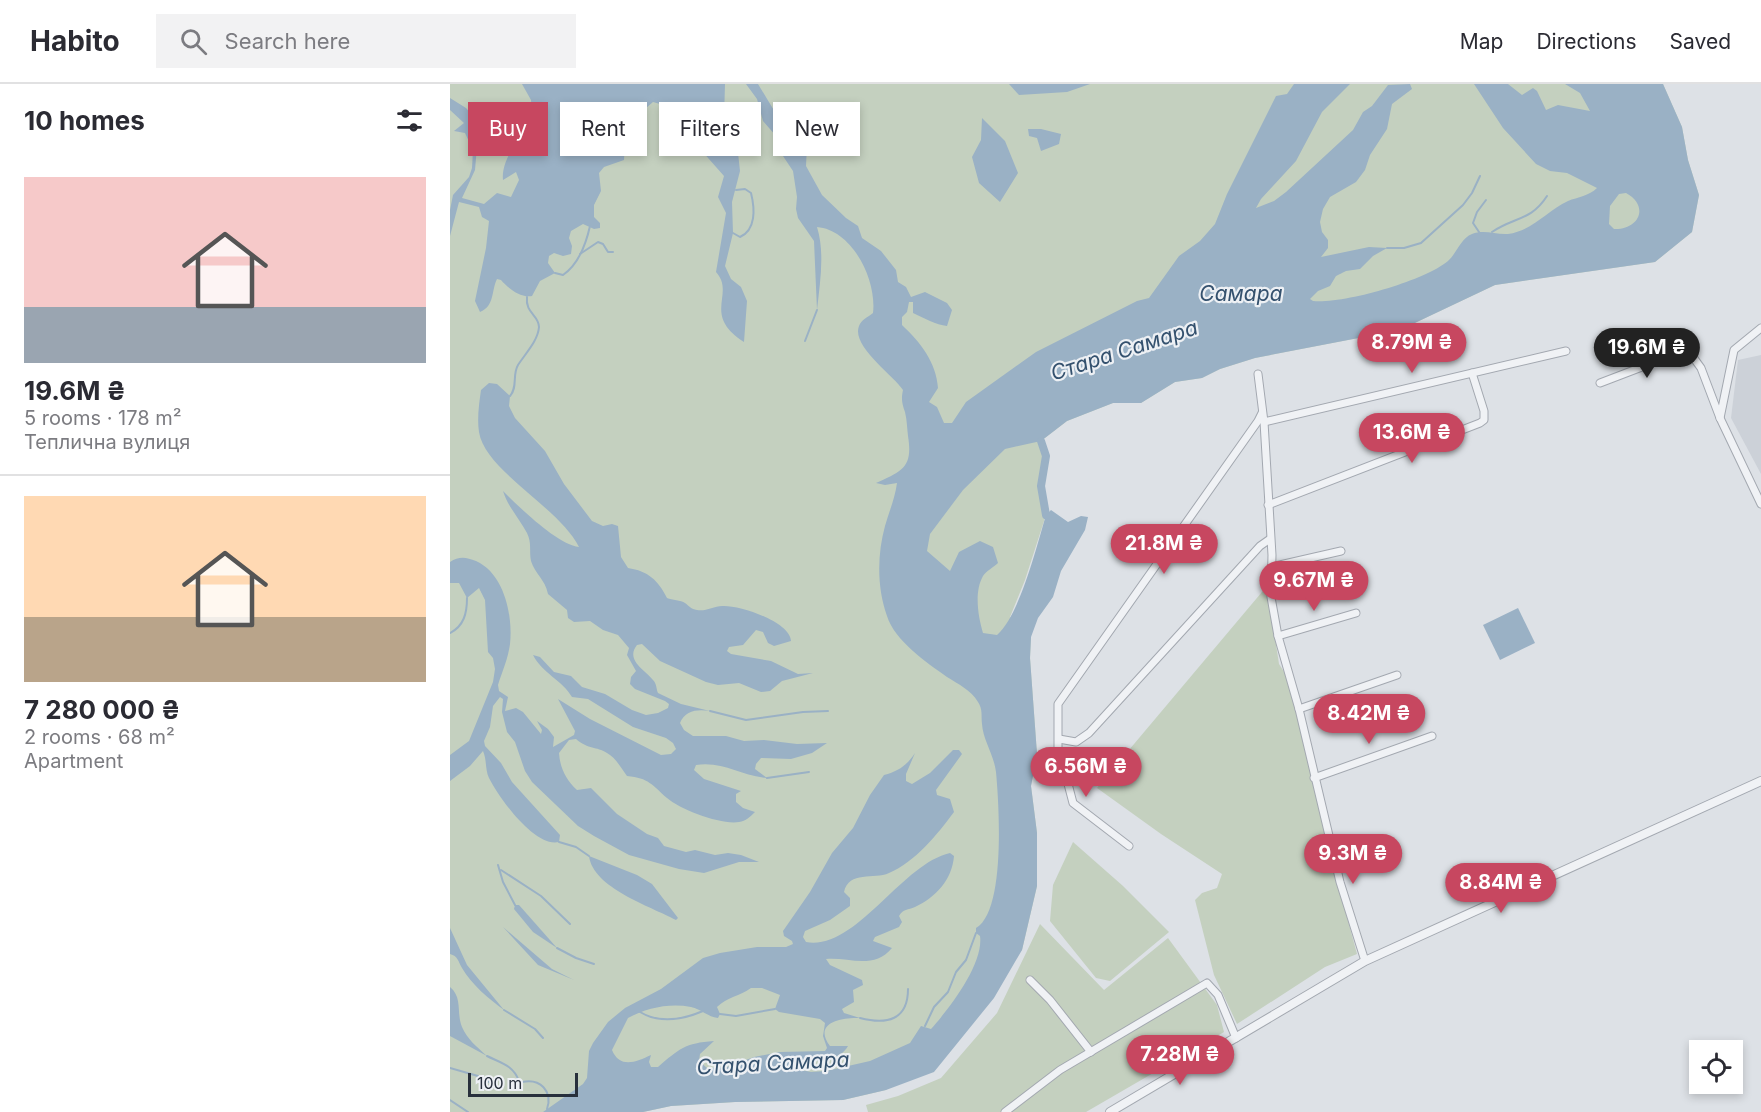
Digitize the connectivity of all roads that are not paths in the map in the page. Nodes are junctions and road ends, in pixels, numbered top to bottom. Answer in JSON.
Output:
{"nodes":[{"id":1,"x":1761,"y":328,"type":"edge"},
{"id":2,"x":1566,"y":351,"type":"dead end"},
{"id":3,"x":1472,"y":373,"type":"junction"},
{"id":4,"x":1257,"y":374,"type":"dead end"},
{"id":5,"x":1600,"y":383,"type":"dead end"},
{"id":6,"x":1262,"y":412,"type":"junction"},
{"id":7,"x":1720,"y":418,"type":"junction"},
{"id":8,"x":1264,"y":422,"type":"junction"},
{"id":9,"x":1761,"y":504,"type":"edge"},
{"id":10,"x":1268,"y":505,"type":"junction"},
{"id":11,"x":1270,"y":539,"type":"junction"},
{"id":12,"x":1341,"y":551,"type":"dead end"},
{"id":13,"x":1271,"y":567,"type":"junction"},
{"id":14,"x":1356,"y":613,"type":"dead end"},
{"id":15,"x":1278,"y":636,"type":"junction"},
{"id":16,"x":1397,"y":675,"type":"dead end"},
{"id":17,"x":1299,"y":709,"type":"junction"},
{"id":18,"x":1432,"y":736,"type":"dead end"},
{"id":19,"x":1059,"y":739,"type":"junction"},
{"id":20,"x":1314,"y":778,"type":"junction"},
{"id":21,"x":1761,"y":780,"type":"edge"},
{"id":22,"x":1129,"y":846,"type":"dead end"},
{"id":23,"x":1365,"y":961,"type":"junction"},
{"id":24,"x":1030,"y":980,"type":"dead end"},
{"id":25,"x":1236,"y":1038,"type":"junction"},
{"id":26,"x":1091,"y":1052,"type":"junction"},
{"id":27,"x":1005,"y":1112,"type":"edge"},
{"id":28,"x":1110,"y":1112,"type":"edge"}],
"edges":[{"from":1,"to":7,"type":"street"},
{"from":2,"to":3,"type":"street"},
{"from":3,"to":8,"type":"street"},
{"from":3,"to":10,"type":"street"},
{"from":4,"to":6,"type":"street"},
{"from":5,"to":7,"type":"street"},
{"from":6,"to":8,"type":"street"},
{"from":6,"to":19,"type":"street"},
{"from":7,"to":9,"type":"street"},
{"from":8,"to":10,"type":"street"},
{"from":10,"to":11,"type":"street"},
{"from":11,"to":13,"type":"street"},
{"from":11,"to":19,"type":"street"},
{"from":12,"to":13,"type":"street"},
{"from":13,"to":15,"type":"street"},
{"from":14,"to":15,"type":"street"},
{"from":15,"to":17,"type":"street"},
{"from":16,"to":17,"type":"street"},
{"from":17,"to":20,"type":"street"},
{"from":18,"to":20,"type":"street"},
{"from":19,"to":22,"type":"street"},
{"from":20,"to":23,"type":"street"},
{"from":21,"to":23,"type":"street"},
{"from":23,"to":25,"type":"street"},
{"from":24,"to":26,"type":"street"},
{"from":25,"to":26,"type":"street"},
{"from":25,"to":28,"type":"street"},
{"from":26,"to":27,"type":"street"}]}
